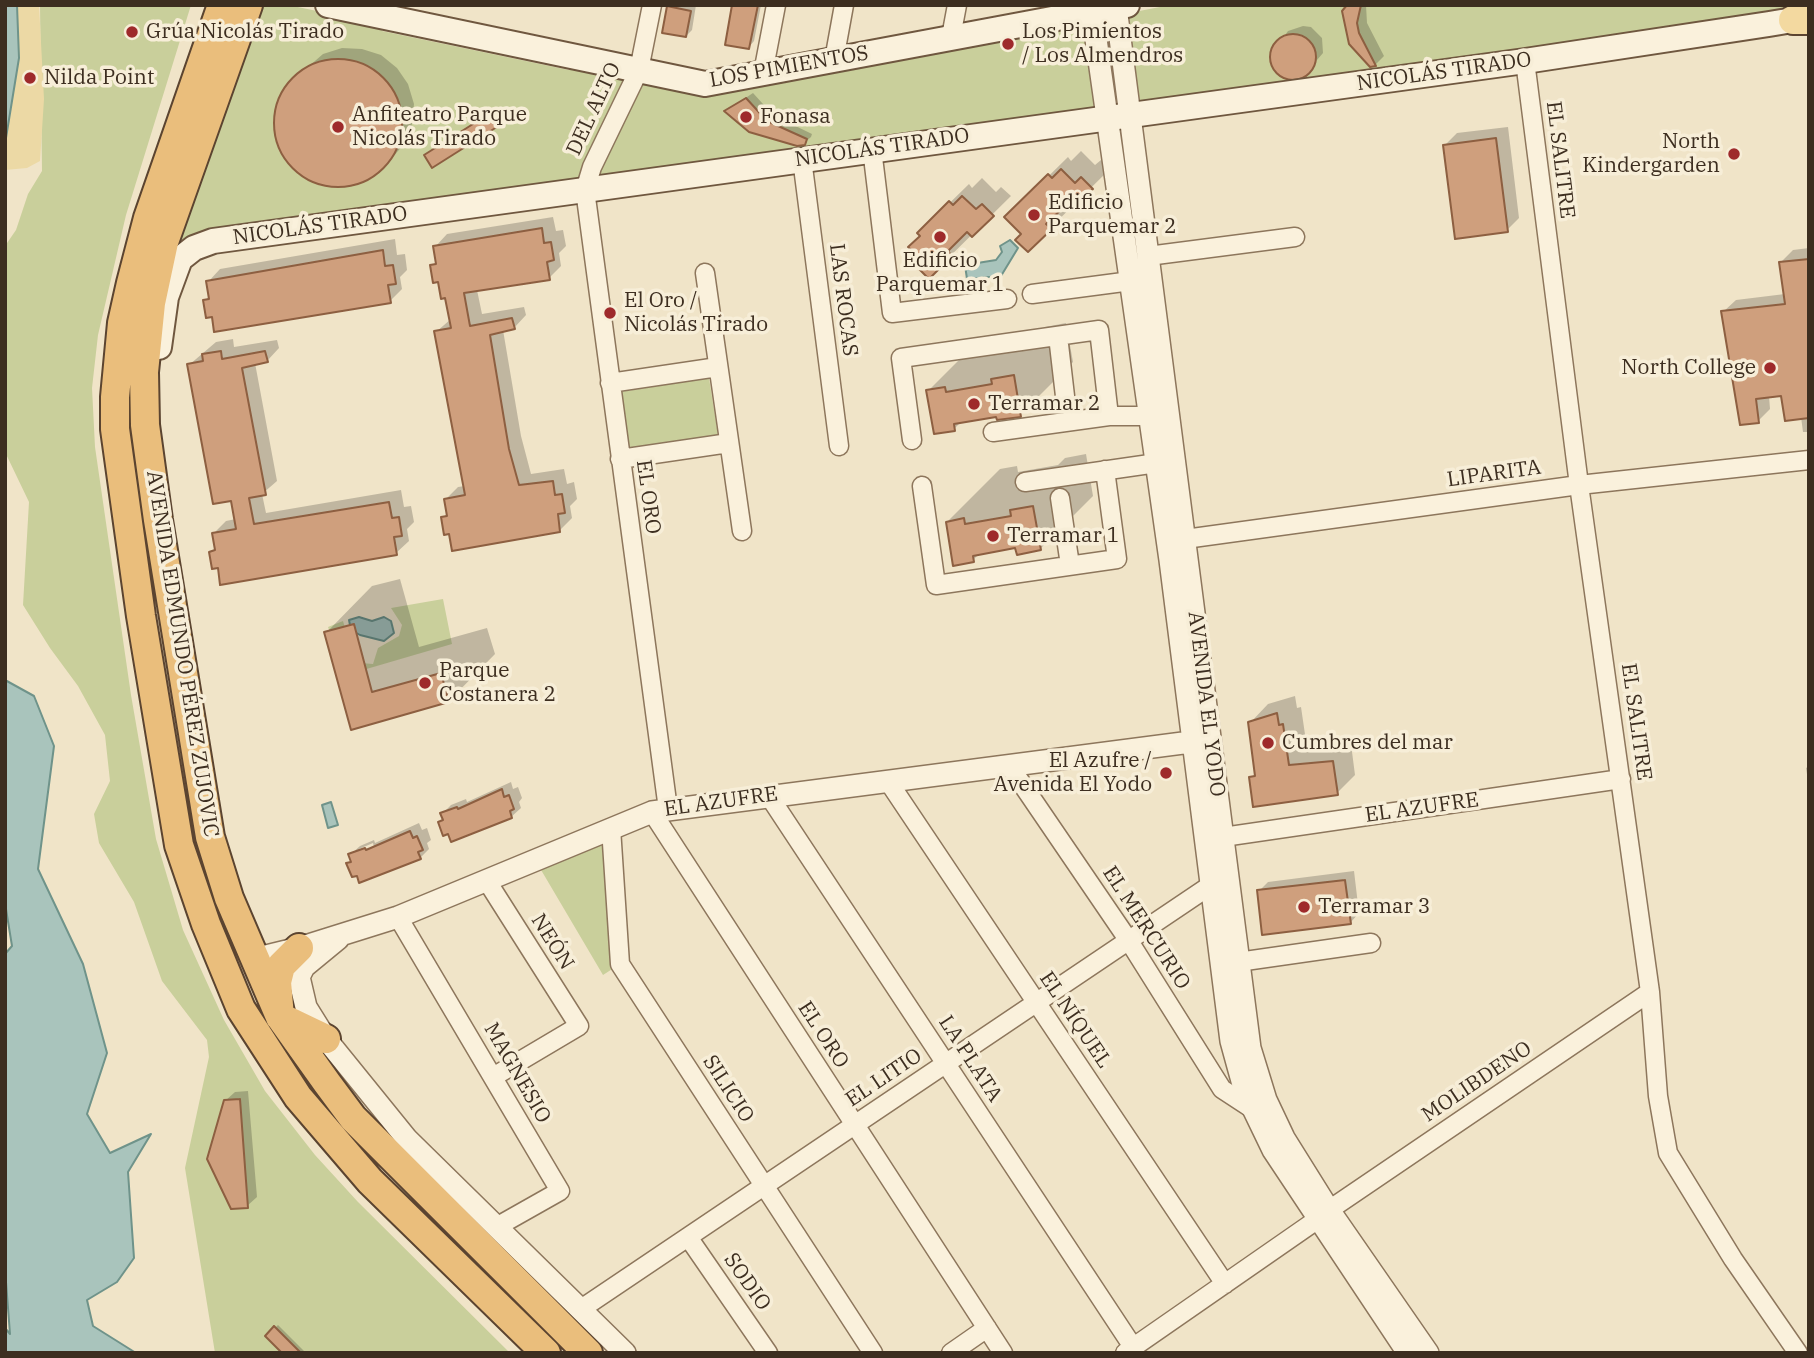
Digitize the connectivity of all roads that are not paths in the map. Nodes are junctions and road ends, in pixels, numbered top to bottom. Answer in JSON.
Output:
{"nodes":[{"id":1,"x":222,"y":5,"type":"edge"},
{"id":2,"x":248,"y":5,"type":"edge"},
{"id":3,"x":328,"y":5,"type":"edge"},
{"id":4,"x":652,"y":5,"type":"edge"},
{"id":5,"x":776,"y":5,"type":"edge"},
{"id":6,"x":844,"y":5,"type":"edge"},
{"id":7,"x":957,"y":5,"type":"edge"},
{"id":8,"x":1108,"y":7,"type":"edge"},
{"id":9,"x":1805,"y":15,"type":"edge"},
{"id":10,"x":951,"y":37,"type":"junction"},
{"id":11,"x":834,"y":60,"type":"junction"},
{"id":12,"x":1525,"y":61,"type":"junction"},
{"id":13,"x":639,"y":70,"type":"junction"},
{"id":14,"x":763,"y":73,"type":"junction"},
{"id":15,"x":1119,"y":118,"type":"junction"},
{"id":16,"x":872,"y":149,"type":"junction"},
{"id":17,"x":802,"y":159,"type":"junction"},
{"id":18,"x":585,"y":190,"type":"junction"},
{"id":19,"x":1294,"y":237,"type":"dead end"},
{"id":20,"x":1148,"y":256,"type":"junction"},
{"id":21,"x":705,"y":272,"type":"dead end"},
{"id":22,"x":1131,"y":281,"type":"junction"},
{"id":23,"x":1032,"y":294,"type":"dead end"},
{"id":24,"x":1007,"y":299,"type":"dead end"},
{"id":25,"x":1058,"y":336,"type":"junction"},
{"id":26,"x":718,"y":367,"type":"junction"},
{"id":27,"x":610,"y":383,"type":"junction"},
{"id":28,"x":1065,"y":396,"type":"dead end"},
{"id":29,"x":1110,"y":416,"type":"junction"},
{"id":30,"x":1150,"y":416,"type":"junction"},
{"id":31,"x":993,"y":432,"type":"dead end"},
{"id":32,"x":912,"y":440,"type":"dead end"},
{"id":33,"x":729,"y":443,"type":"junction"},
{"id":34,"x":839,"y":446,"type":"dead end"},
{"id":35,"x":620,"y":459,"type":"junction"},
{"id":36,"x":1809,"y":460,"type":"edge"},
{"id":37,"x":1157,"y":463,"type":"junction"},
{"id":38,"x":1104,"y":470,"type":"junction"},
{"id":39,"x":153,"y":480,"type":"junction"},
{"id":40,"x":1025,"y":482,"type":"dead end"},
{"id":41,"x":1578,"y":485,"type":"junction"},
{"id":42,"x":922,"y":486,"type":"dead end"},
{"id":43,"x":1060,"y":498,"type":"dead end"},
{"id":44,"x":742,"y":531,"type":"dead end"},
{"id":45,"x":1185,"y":539,"type":"junction"},
{"id":46,"x":1070,"y":565,"type":"junction"},
{"id":47,"x":1203,"y":740,"type":"junction"},
{"id":48,"x":1009,"y":765,"type":"junction"},
{"id":49,"x":1621,"y":779,"type":"junction"},
{"id":50,"x":888,"y":781,"type":"junction"},
{"id":51,"x":769,"y":796,"type":"junction"},
{"id":52,"x":660,"y":810,"type":"junction"},
{"id":53,"x":611,"y":828,"type":"junction"},
{"id":54,"x":1223,"y":837,"type":"junction"},
{"id":55,"x":487,"y":881,"type":"junction"},
{"id":56,"x":1211,"y":885,"type":"junction"},
{"id":57,"x":398,"y":916,"type":"junction"},
{"id":58,"x":206,"y":924,"type":"junction"},
{"id":59,"x":343,"y":934,"type":"junction"},
{"id":60,"x":1129,"y":941,"type":"junction"},
{"id":61,"x":1371,"y":943,"type":"dead end"},
{"id":62,"x":299,"y":948,"type":"junction"},
{"id":63,"x":254,"y":959,"type":"junction"},
{"id":64,"x":1238,"y":962,"type":"junction"},
{"id":65,"x":1650,"y":992,"type":"junction"},
{"id":66,"x":1037,"y":1003,"type":"junction"},
{"id":67,"x":280,"y":1017,"type":"junction"},
{"id":68,"x":326,"y":1039,"type":"junction"},
{"id":69,"x":946,"y":1063,"type":"junction"},
{"id":70,"x":494,"y":1077,"type":"junction"},
{"id":71,"x":1251,"y":1108,"type":"junction"},
{"id":72,"x":855,"y":1125,"type":"junction"},
{"id":73,"x":764,"y":1186,"type":"junction"},
{"id":74,"x":1324,"y":1215,"type":"junction"},
{"id":75,"x":498,"y":1226,"type":"junction"},
{"id":76,"x":688,"y":1237,"type":"junction"},
{"id":77,"x":1225,"y":1284,"type":"junction"},
{"id":78,"x":581,"y":1310,"type":"junction"},
{"id":79,"x":987,"y":1328,"type":"junction"},
{"id":80,"x":1129,"y":1350,"type":"edge"},
{"id":81,"x":546,"y":1353,"type":"edge"},
{"id":82,"x":588,"y":1353,"type":"edge"},
{"id":83,"x":625,"y":1353,"type":"edge"},
{"id":84,"x":768,"y":1353,"type":"edge"},
{"id":85,"x":873,"y":1353,"type":"edge"},
{"id":86,"x":951,"y":1353,"type":"edge"},
{"id":87,"x":1003,"y":1353,"type":"edge"},
{"id":88,"x":1408,"y":1353,"type":"edge"},
{"id":89,"x":1428,"y":1353,"type":"edge"},
{"id":90,"x":1798,"y":1353,"type":"edge"}],
"edges":[{"from":1,"to":58,"type":"highway","name":"AVENIDA EDMUNDO PÉREZ ZUJOVIC"},
{"from":2,"to":39,"type":"highway","name":"AVENIDA EDMUNDO PÉREZ ZUJOVIC"},
{"from":3,"to":13,"type":"main road","name":"LOS PIMIENTOS"},
{"from":4,"to":13,"type":"street","name":"DEL ALTO"},
{"from":5,"to":14,"type":"street"},
{"from":6,"to":11,"type":"street"},
{"from":7,"to":10,"type":"street"},
{"from":8,"to":10,"type":"main road","name":"LOS PIMIENTOS"},
{"from":8,"to":15,"type":"street","name":"AVENIDA EL YODO"},
{"from":9,"to":12,"type":"main road","name":"NICOLÁS TIRADO"},
{"from":10,"to":11,"type":"main road","name":"LOS PIMIENTOS"},
{"from":11,"to":14,"type":"main road","name":"LOS PIMIENTOS"},
{"from":12,"to":15,"type":"main road","name":"NICOLÁS TIRADO"},
{"from":12,"to":41,"type":"street","name":"EL SALITRE"},
{"from":13,"to":14,"type":"main road","name":"LOS PIMIENTOS"},
{"from":13,"to":18,"type":"street","name":"DEL ALTO"},
{"from":15,"to":16,"type":"main road","name":"NICOLÁS TIRADO"},
{"from":15,"to":20,"type":"street","name":"AVENIDA EL YODO"},
{"from":15,"to":22,"type":"street","name":"AVENIDA EL YODO"},
{"from":16,"to":17,"type":"main road","name":"NICOLÁS TIRADO"},
{"from":16,"to":24,"type":"street"},
{"from":17,"to":18,"type":"main road","name":"NICOLÁS TIRADO"},
{"from":17,"to":34,"type":"street","name":"LAS ROCAS"},
{"from":18,"to":27,"type":"street","name":"EL ORO"},
{"from":18,"to":39,"type":"main road","name":"NICOLÁS TIRADO"},
{"from":19,"to":20,"type":"street"},
{"from":20,"to":45,"type":"street","name":"AVENIDA EL YODO"},
{"from":21,"to":26,"type":"street"},
{"from":22,"to":23,"type":"street"},
{"from":22,"to":30,"type":"street","name":"AVENIDA EL YODO"},
{"from":25,"to":28,"type":"street"},
{"from":25,"to":29,"type":"street"},
{"from":25,"to":32,"type":"street"},
{"from":26,"to":27,"type":"street"},
{"from":26,"to":33,"type":"street"},
{"from":27,"to":35,"type":"street","name":"EL ORO"},
{"from":29,"to":30,"type":"street"},
{"from":29,"to":31,"type":"street"},
{"from":30,"to":37,"type":"street","name":"AVENIDA EL YODO"},
{"from":33,"to":35,"type":"street"},
{"from":33,"to":44,"type":"street"},
{"from":35,"to":52,"type":"street","name":"EL ORO"},
{"from":36,"to":41,"type":"street","name":"LIPARITA"},
{"from":37,"to":38,"type":"street"},
{"from":37,"to":47,"type":"street","name":"AVENIDA EL YODO"},
{"from":38,"to":40,"type":"street"},
{"from":38,"to":46,"type":"street"},
{"from":39,"to":63,"type":"highway","name":"AVENIDA EDMUNDO PÉREZ ZUJOVIC"},
{"from":41,"to":45,"type":"street","name":"LIPARITA"},
{"from":41,"to":49,"type":"street","name":"EL SALITRE"},
{"from":42,"to":46,"type":"street"},
{"from":43,"to":46,"type":"street"},
{"from":45,"to":47,"type":"street","name":"AVENIDA EL YODO"},
{"from":47,"to":48,"type":"street","name":"EL AZUFRE"},
{"from":47,"to":54,"type":"street","name":"AVENIDA EL YODO"},
{"from":47,"to":56,"type":"street","name":"AVENIDA EL YODO"},
{"from":48,"to":50,"type":"street","name":"EL AZUFRE"},
{"from":48,"to":60,"type":"street","name":"EL MERCURIO"},
{"from":49,"to":54,"type":"street","name":"EL AZUFRE"},
{"from":49,"to":65,"type":"street","name":"EL SALITRE"},
{"from":50,"to":51,"type":"street","name":"EL AZUFRE"},
{"from":50,"to":66,"type":"street","name":"EL NÍQUEL"},
{"from":51,"to":52,"type":"street","name":"EL AZUFRE"},
{"from":51,"to":69,"type":"street","name":"LA PLATA"},
{"from":52,"to":53,"type":"street","name":"EL AZUFRE"},
{"from":52,"to":72,"type":"street","name":"EL ORO"},
{"from":53,"to":55,"type":"street","name":"EL AZUFRE"},
{"from":53,"to":73,"type":"street","name":"SILICIO"},
{"from":54,"to":64,"type":"street","name":"AVENIDA EL YODO"},
{"from":55,"to":57,"type":"street","name":"EL AZUFRE"},
{"from":55,"to":70,"type":"street","name":"NEÓN"},
{"from":56,"to":60,"type":"street","name":"EL LITIO"},
{"from":56,"to":71,"type":"street","name":"AVENIDA EL YODO"},
{"from":57,"to":59,"type":"street","name":"EL AZUFRE"},
{"from":57,"to":70,"type":"street","name":"MAGNESIO"},
{"from":58,"to":63,"type":"highway"},
{"from":58,"to":81,"type":"highway","name":"AVENIDA EDMUNDO PÉREZ ZUJOVIC"},
{"from":59,"to":62,"type":"street","name":"EL AZUFRE"},
{"from":59,"to":68,"type":"street"},
{"from":60,"to":66,"type":"street","name":"EL LITIO"},
{"from":60,"to":71,"type":"street","name":"EL MERCURIO"},
{"from":61,"to":64,"type":"street"},
{"from":62,"to":63,"type":"street","name":"EL AZUFRE"},
{"from":62,"to":67,"type":"highway"},
{"from":63,"to":67,"type":"highway","name":"AVENIDA EDMUNDO PÉREZ ZUJOVIC"},
{"from":64,"to":74,"type":"street","name":"AVENIDA EL YODO"},
{"from":65,"to":74,"type":"street","name":"MOLIBDENO"},
{"from":65,"to":90,"type":"street","name":"EL SALITRE"},
{"from":66,"to":69,"type":"street","name":"EL LITIO"},
{"from":66,"to":77,"type":"street","name":"EL NÍQUEL"},
{"from":67,"to":68,"type":"highway"},
{"from":67,"to":82,"type":"highway","name":"AVENIDA EDMUNDO PÉREZ ZUJOVIC"},
{"from":68,"to":75,"type":"street"},
{"from":69,"to":72,"type":"street","name":"EL LITIO"},
{"from":69,"to":80,"type":"street","name":"LA PLATA"},
{"from":70,"to":75,"type":"street","name":"MAGNESIO"},
{"from":71,"to":74,"type":"street","name":"AVENIDA EL YODO"},
{"from":72,"to":73,"type":"street","name":"EL LITIO"},
{"from":72,"to":79,"type":"street","name":"EL ORO"},
{"from":73,"to":76,"type":"street","name":"EL LITIO"},
{"from":73,"to":85,"type":"street","name":"SILICIO"},
{"from":74,"to":77,"type":"street","name":"MOLIBDENO"},
{"from":74,"to":88,"type":"street","name":"AVENIDA EL YODO"},
{"from":74,"to":89,"type":"street","name":"AVENIDA EL YODO"},
{"from":75,"to":78,"type":"street"},
{"from":76,"to":78,"type":"street","name":"EL LITIO"},
{"from":76,"to":84,"type":"street","name":"SODIO"},
{"from":77,"to":80,"type":"street","name":"MOLIBDENO"},
{"from":78,"to":83,"type":"street"},
{"from":79,"to":86,"type":"street"},
{"from":79,"to":87,"type":"street","name":"EL ORO"}]}
